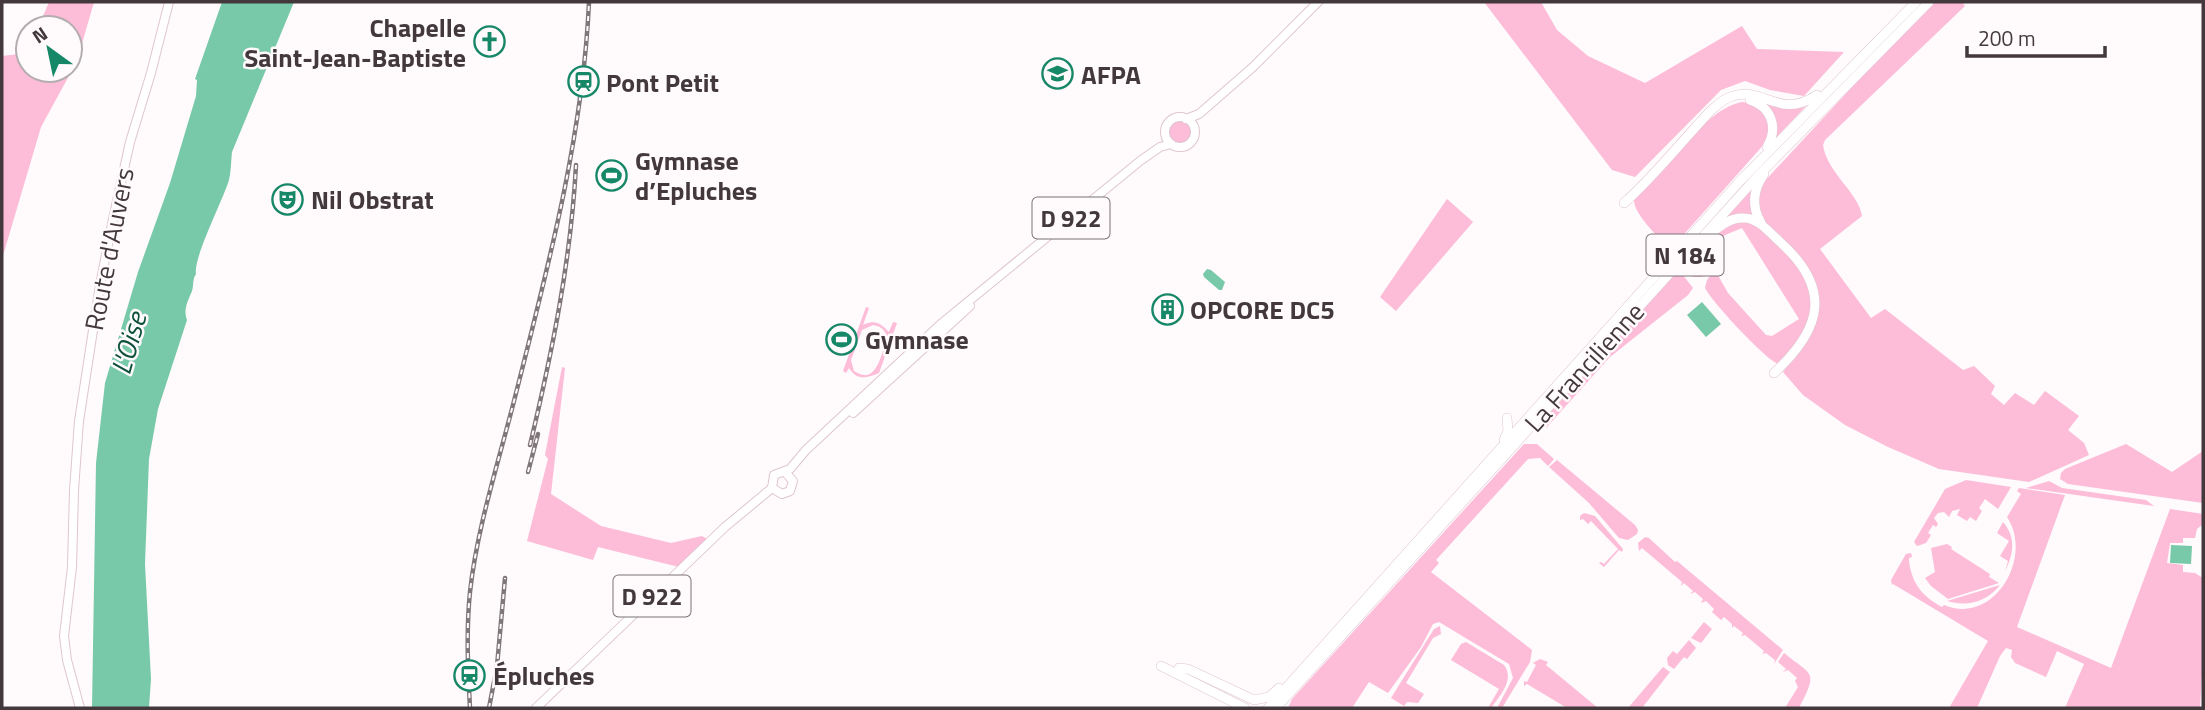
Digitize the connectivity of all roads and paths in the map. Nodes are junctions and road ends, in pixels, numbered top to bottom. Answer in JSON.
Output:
{"nodes":[{"id":1,"x":169,"y":2,"type":"edge"},
{"id":2,"x":1318,"y":2,"type":"edge"},
{"id":3,"x":1916,"y":2,"type":"edge"},
{"id":4,"x":1929,"y":2,"type":"edge"},
{"id":5,"x":1835,"y":82,"type":"junction"},
{"id":6,"x":1715,"y":108,"type":"junction"},
{"id":7,"x":1199,"y":114,"type":"junction"},
{"id":8,"x":1186,"y":119,"type":"junction"},
{"id":9,"x":1194,"y":126,"type":"junction"},
{"id":10,"x":1165,"y":134,"type":"junction"},
{"id":11,"x":1171,"y":144,"type":"junction"},
{"id":12,"x":1140,"y":161,"type":"junction"},
{"id":13,"x":1773,"y":161,"type":"junction"},
{"id":14,"x":1740,"y":181,"type":"junction"},
{"id":15,"x":1624,"y":203,"type":"dead end"},
{"id":16,"x":1764,"y":227,"type":"junction"},
{"id":17,"x":1688,"y":252,"type":"junction"},
{"id":18,"x":1774,"y":373,"type":"dead end"},
{"id":19,"x":1507,"y":418,"type":"dead end"},
{"id":20,"x":1484,"y":467,"type":"junction"},
{"id":21,"x":788,"y":475,"type":"junction"},
{"id":22,"x":772,"y":488,"type":"junction"},
{"id":23,"x":1419,"y":549,"type":"junction"},
{"id":24,"x":1387,"y":573,"type":"junction"},
{"id":25,"x":1161,"y":666,"type":"dead end"},
{"id":26,"x":1180,"y":668,"type":"dead end"},
{"id":27,"x":1280,"y":687,"type":"junction"},
{"id":28,"x":80,"y":708,"type":"edge"},
{"id":29,"x":536,"y":708,"type":"edge"},
{"id":30,"x":1245,"y":708,"type":"edge"},
{"id":31,"x":1261,"y":708,"type":"edge"},
{"id":32,"x":1268,"y":708,"type":"edge"},
{"id":33,"x":1276,"y":708,"type":"edge"},
{"id":34,"x":1286,"y":708,"type":"edge"}],
"edges":[{"from":1,"to":28,"type":"main road","name":"Route d'Auvers"},
{"from":2,"to":7,"type":"main road"},
{"from":3,"to":5,"type":"highway","name":"La Francilienne","number":"N 184"},
{"from":4,"to":13,"type":"highway","name":"La Francilienne","number":"N 184"},
{"from":5,"to":6,"type":"highway"},
{"from":5,"to":14,"type":"highway","name":"La Francilienne","number":"N 184"},
{"from":6,"to":14,"type":"highway"},
{"from":6,"to":15,"type":"highway"},
{"from":7,"to":8,"type":"main road"},
{"from":7,"to":9,"type":"main road"},
{"from":8,"to":9,"type":"main road"},
{"from":8,"to":10,"type":"main road"},
{"from":9,"to":11,"type":"main road"},
{"from":10,"to":11,"type":"main road"},
{"from":10,"to":12,"type":"main road","number":"D 922"},
{"from":11,"to":12,"type":"main road","number":"D 922"},
{"from":12,"to":21,"type":"main road","number":"D 922"},
{"from":13,"to":16,"type":"highway"},
{"from":13,"to":17,"type":"highway","name":"La Francilienne","number":"N 184"},
{"from":14,"to":20,"type":"highway","name":"La Francilienne","number":"N 184"},
{"from":16,"to":17,"type":"highway"},
{"from":16,"to":18,"type":"highway"},
{"from":17,"to":23,"type":"highway","name":"La Francilienne","number":"N 184"},
{"from":19,"to":20,"type":"highway"},
{"from":20,"to":24,"type":"highway","name":"La Francilienne","number":"N 184"},
{"from":21,"to":22,"type":"main road"},
{"from":21,"to":22,"type":"main road"},
{"from":22,"to":29,"type":"main road","number":"D 922"},
{"from":23,"to":33,"type":"highway","name":"La Francilienne","number":"N 184"},
{"from":23,"to":34,"type":"highway"},
{"from":24,"to":27,"type":"highway"},
{"from":24,"to":32,"type":"highway","name":"La Francilienne","number":"N 184"},
{"from":25,"to":30,"type":"highway"},
{"from":26,"to":27,"type":"highway"},
{"from":27,"to":31,"type":"highway"}]}
